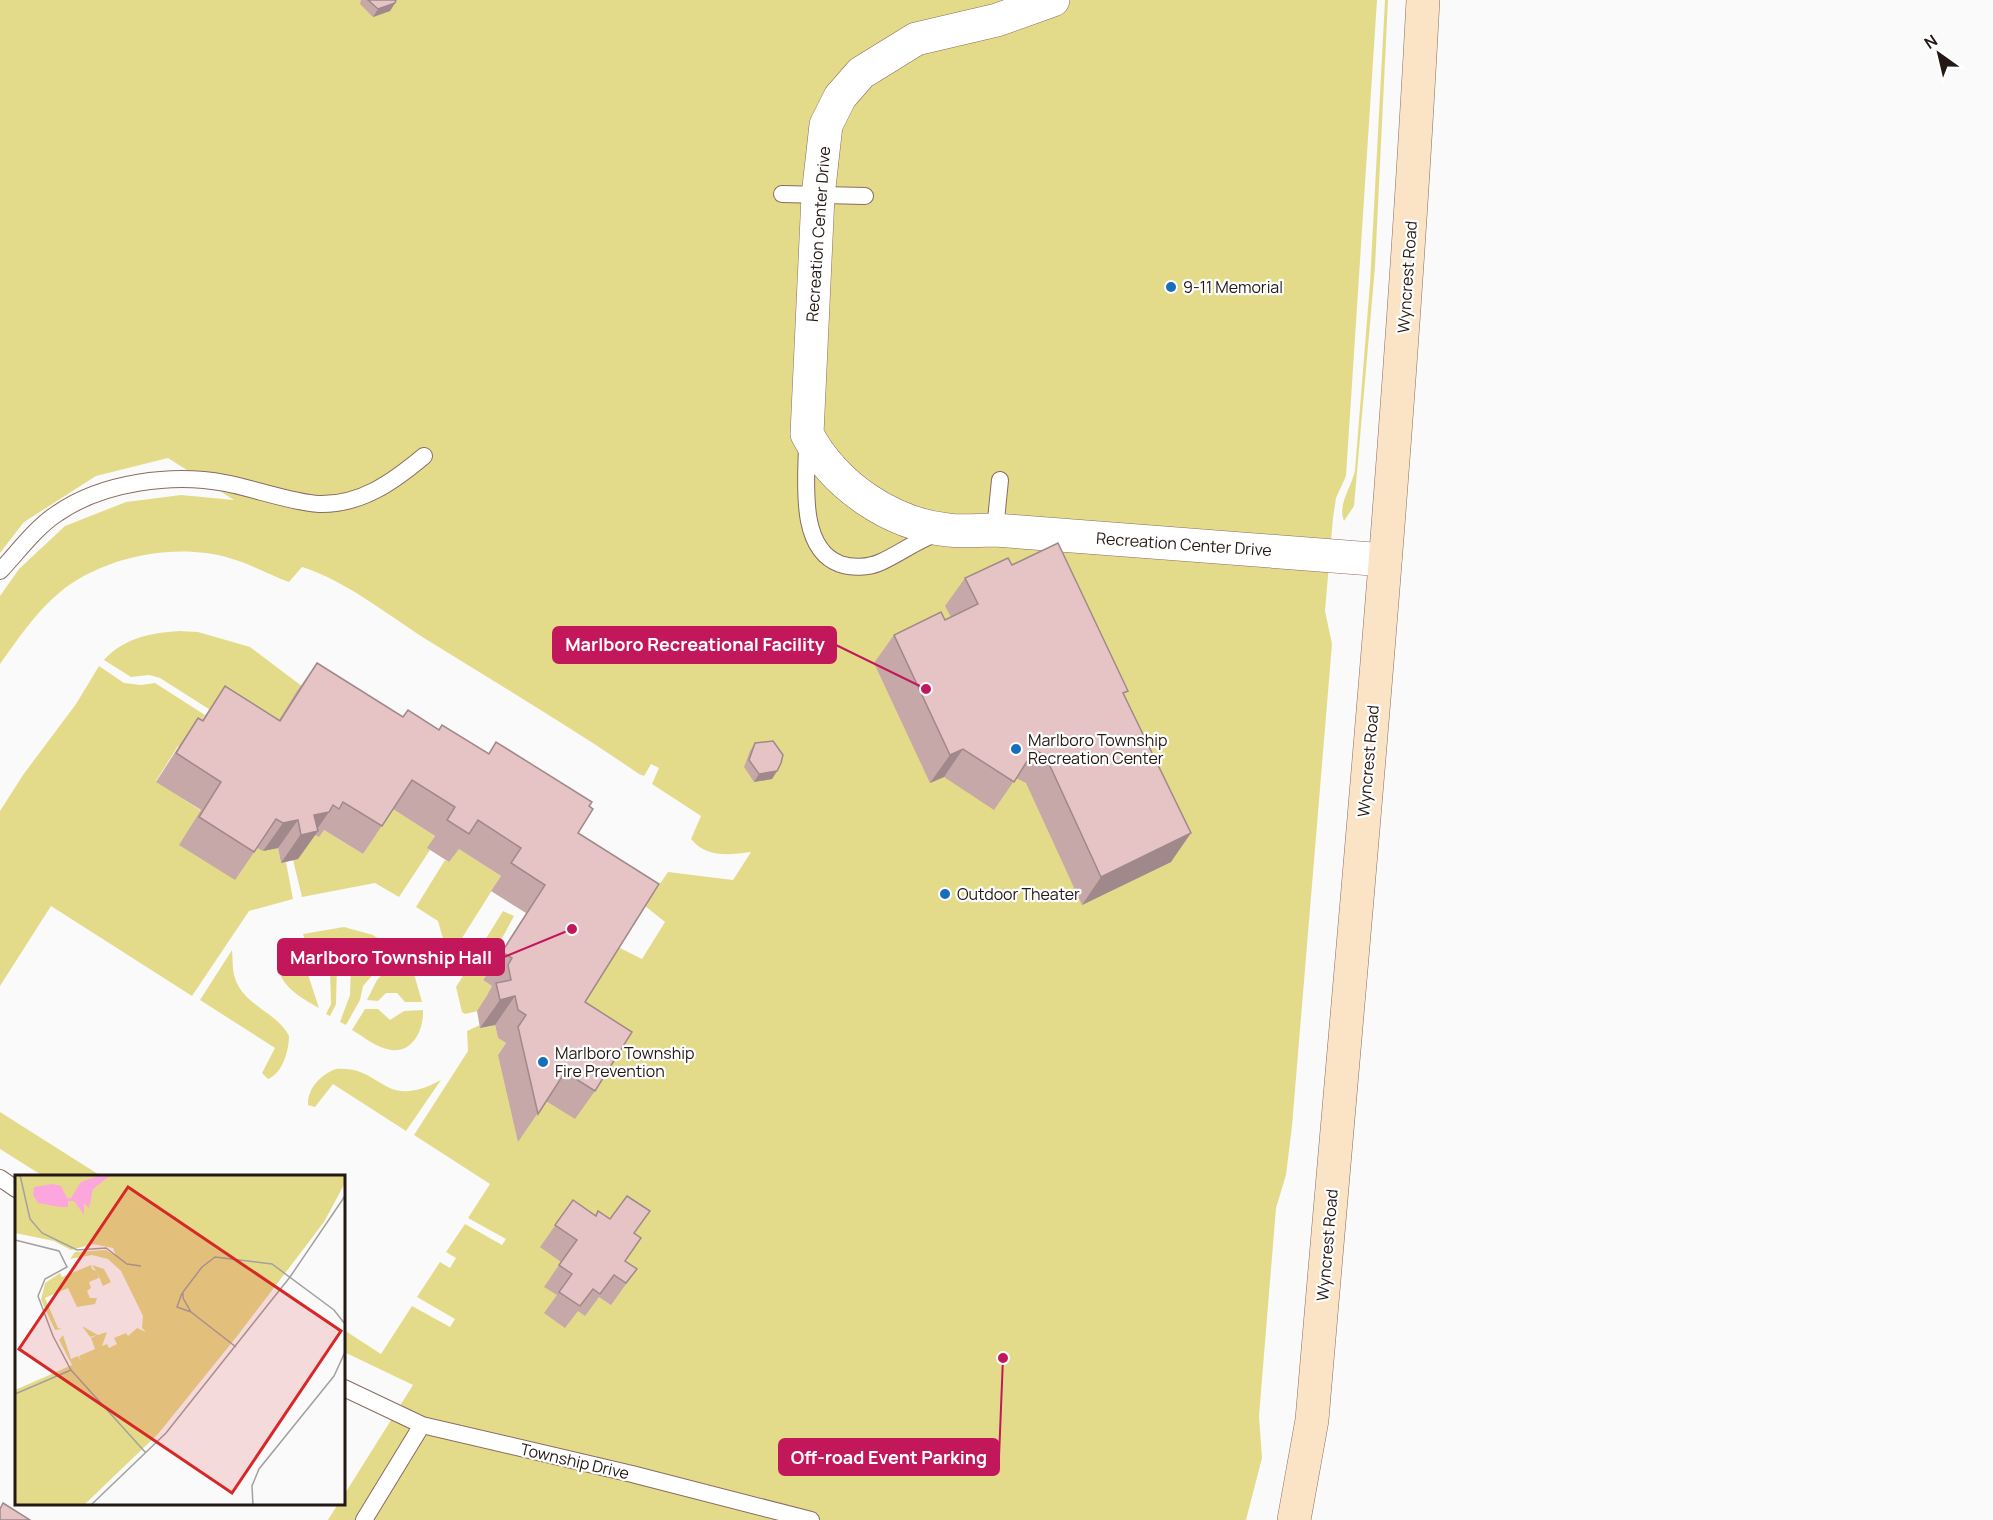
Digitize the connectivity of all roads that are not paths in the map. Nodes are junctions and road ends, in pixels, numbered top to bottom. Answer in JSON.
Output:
{"nodes":[{"id":1,"x":1053,"y":0,"type":"edge"},
{"id":2,"x":1423,"y":0,"type":"edge"},
{"id":3,"x":782,"y":194,"type":"dead end"},
{"id":4,"x":818,"y":196,"type":"junction"},
{"id":5,"x":865,"y":196,"type":"dead end"},
{"id":6,"x":807,"y":434,"type":"junction"},
{"id":7,"x":424,"y":456,"type":"dead end"},
{"id":8,"x":1000,"y":480,"type":"dead end"},
{"id":9,"x":948,"y":530,"type":"junction"},
{"id":10,"x":995,"y":530,"type":"junction"},
{"id":11,"x":1385,"y":560,"type":"junction"},
{"id":12,"x":0,"y":571,"type":"edge"},
{"id":13,"x":345,"y":1388,"type":"edge"},
{"id":14,"x":422,"y":1425,"type":"junction"},
{"id":15,"x":364,"y":1520,"type":"edge"},
{"id":16,"x":811,"y":1520,"type":"edge"},
{"id":17,"x":1294,"y":1520,"type":"edge"}],
"edges":[{"from":1,"to":4,"type":"street","name":"Recreation Center Drive"},
{"from":2,"to":11,"type":"street","name":"Wyncrest Road"},
{"from":3,"to":4,"type":"lane"},
{"from":4,"to":5,"type":"lane"},
{"from":4,"to":6,"type":"street","name":"Recreation Center Drive"},
{"from":6,"to":9,"type":"street","name":"Recreation Center Drive"},
{"from":6,"to":9,"type":"lane","name":"Recreation Center Drive"},
{"from":7,"to":12,"type":"lane"},
{"from":8,"to":10,"type":"lane"},
{"from":9,"to":10,"type":"street","name":"Recreation Center Drive"},
{"from":10,"to":11,"type":"street","name":"Recreation Center Drive"},
{"from":11,"to":17,"type":"street","name":"Wyncrest Road"},
{"from":13,"to":14,"type":"lane","name":"Township Drive"},
{"from":14,"to":15,"type":"lane"},
{"from":14,"to":16,"type":"lane","name":"Township Drive"}]}
